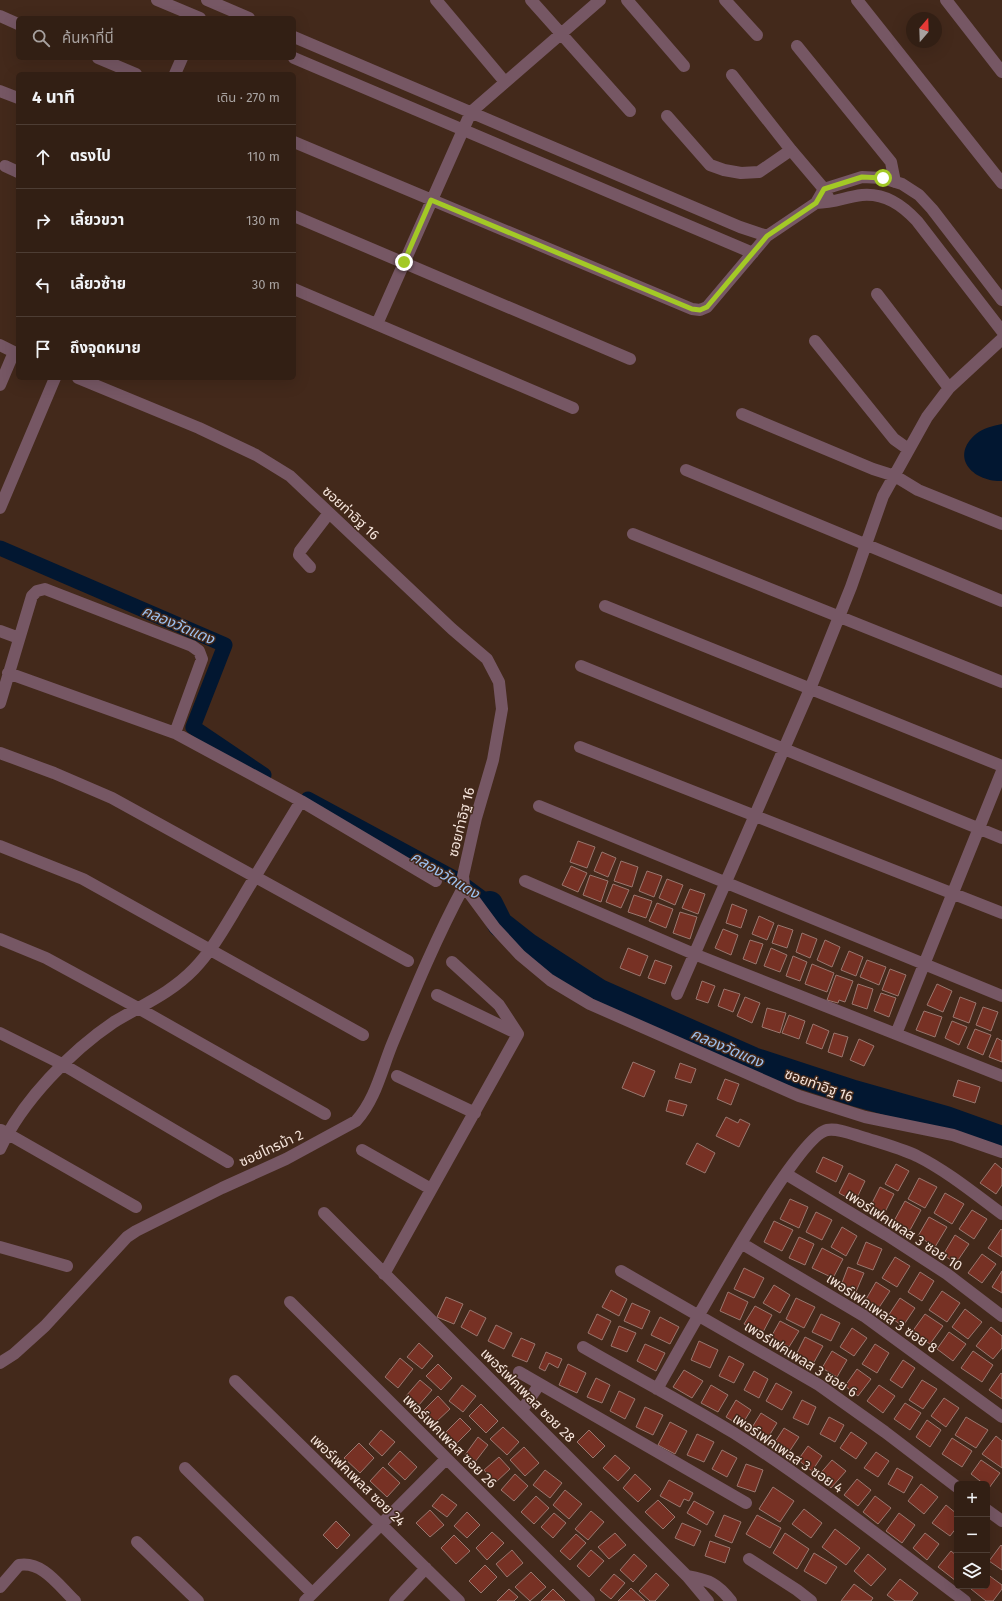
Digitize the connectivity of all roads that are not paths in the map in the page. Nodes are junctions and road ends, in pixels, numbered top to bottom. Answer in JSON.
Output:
{"nodes":[{"id":1,"x":157,"y":0,"type":"edge"},
{"id":2,"x":206,"y":0,"type":"edge"},
{"id":3,"x":436,"y":0,"type":"edge"},
{"id":4,"x":531,"y":0,"type":"edge"},
{"id":5,"x":600,"y":0,"type":"edge"},
{"id":6,"x":627,"y":0,"type":"edge"},
{"id":7,"x":725,"y":0,"type":"edge"},
{"id":8,"x":857,"y":0,"type":"edge"},
{"id":9,"x":946,"y":0,"type":"edge"},
{"id":10,"x":0,"y":16,"type":"edge"},
{"id":11,"x":194,"y":16,"type":"edge"},
{"id":12,"x":200,"y":16,"type":"edge"},
{"id":13,"x":244,"y":16,"type":"edge"},
{"id":14,"x":16,"y":23,"type":"edge"},
{"id":15,"x":561,"y":34,"type":"junction"},
{"id":16,"x":757,"y":35,"type":"dead end"},
{"id":17,"x":296,"y":38,"type":"edge"},
{"id":18,"x":797,"y":46,"type":"dead end"},
{"id":19,"x":296,"y":59,"type":"edge"},
{"id":20,"x":103,"y":60,"type":"edge"},
{"id":21,"x":181,"y":60,"type":"edge"},
{"id":22,"x":684,"y":66,"type":"dead end"},
{"id":23,"x":131,"y":72,"type":"edge"},
{"id":24,"x":177,"y":72,"type":"edge"},
{"id":25,"x":1002,"y":72,"type":"edge"},
{"id":26,"x":732,"y":75,"type":"dead end"},
{"id":27,"x":505,"y":82,"type":"junction"},
{"id":28,"x":0,"y":91,"type":"edge"},
{"id":29,"x":16,"y":97,"type":"edge"},
{"id":30,"x":630,"y":111,"type":"dead end"},
{"id":31,"x":471,"y":112,"type":"junction"},
{"id":32,"x":667,"y":116,"type":"dead end"},
{"id":33,"x":462,"y":130,"type":"junction"},
{"id":34,"x":296,"y":143,"type":"edge"},
{"id":35,"x":791,"y":150,"type":"junction"},
{"id":36,"x":5,"y":166,"type":"dead end"},
{"id":37,"x":16,"y":171,"type":"edge"},
{"id":38,"x":895,"y":182,"type":"junction"},
{"id":39,"x":1002,"y":183,"type":"edge"},
{"id":40,"x":824,"y":189,"type":"junction"},
{"id":41,"x":654,"y":190,"type":"junction"},
{"id":42,"x":431,"y":200,"type":"junction"},
{"id":43,"x":816,"y":203,"type":"junction"},
{"id":44,"x":830,"y":203,"type":"junction"},
{"id":45,"x":647,"y":208,"type":"junction"},
{"id":46,"x":296,"y":217,"type":"edge"},
{"id":47,"x":767,"y":236,"type":"junction"},
{"id":48,"x":753,"y":253,"type":"junction"},
{"id":49,"x":404,"y":262,"type":"junction"},
{"id":50,"x":296,"y":290,"type":"edge"},
{"id":51,"x":877,"y":294,"type":"dead end"},
{"id":52,"x":1002,"y":300,"type":"edge"},
{"id":53,"x":377,"y":324,"type":"junction"},
{"id":54,"x":1002,"y":331,"type":"edge"},
{"id":55,"x":1002,"y":339,"type":"edge"},
{"id":56,"x":815,"y":341,"type":"dead end"},
{"id":57,"x":0,"y":345,"type":"edge"},
{"id":58,"x":16,"y":353,"type":"edge"},
{"id":59,"x":630,"y":359,"type":"dead end"},
{"id":60,"x":54,"y":380,"type":"edge"},
{"id":61,"x":83,"y":380,"type":"edge"},
{"id":62,"x":0,"y":385,"type":"edge"},
{"id":63,"x":949,"y":388,"type":"junction"},
{"id":64,"x":573,"y":408,"type":"dead end"},
{"id":65,"x":742,"y":414,"type":"dead end"},
{"id":66,"x":908,"y":449,"type":"junction"},
{"id":67,"x":686,"y":470,"type":"dead end"},
{"id":68,"x":895,"y":476,"type":"junction"},
{"id":69,"x":0,"y":508,"type":"edge"},
{"id":70,"x":329,"y":513,"type":"junction"},
{"id":71,"x":1002,"y":524,"type":"edge"},
{"id":72,"x":634,"y":534,"type":"dead end"},
{"id":73,"x":866,"y":545,"type":"junction"},
{"id":74,"x":310,"y":567,"type":"dead end"},
{"id":75,"x":1002,"y":600,"type":"edge"},
{"id":76,"x":605,"y":606,"type":"dead end"},
{"id":77,"x":838,"y":616,"type":"junction"},
{"id":78,"x":0,"y":631,"type":"edge"},
{"id":79,"x":18,"y":638,"type":"junction"},
{"id":80,"x":581,"y":666,"type":"dead end"},
{"id":81,"x":8,"y":673,"type":"junction"},
{"id":82,"x":1002,"y":682,"type":"edge"},
{"id":83,"x":810,"y":689,"type":"junction"},
{"id":84,"x":0,"y":703,"type":"edge"},
{"id":85,"x":175,"y":734,"type":"junction"},
{"id":86,"x":580,"y":747,"type":"dead end"},
{"id":87,"x":784,"y":748,"type":"junction"},
{"id":88,"x":0,"y":753,"type":"edge"},
{"id":89,"x":1002,"y":766,"type":"edge"},
{"id":90,"x":1002,"y":771,"type":"edge"},
{"id":91,"x":301,"y":800,"type":"junction"},
{"id":92,"x":539,"y":806,"type":"dead end"},
{"id":93,"x":755,"y":816,"type":"junction"},
{"id":94,"x":979,"y":828,"type":"junction"},
{"id":95,"x":1002,"y":838,"type":"edge"},
{"id":96,"x":0,"y":846,"type":"edge"},
{"id":97,"x":255,"y":876,"type":"junction"},
{"id":98,"x":436,"y":881,"type":"dead end"},
{"id":99,"x":525,"y":881,"type":"dead end"},
{"id":100,"x":725,"y":884,"type":"junction"},
{"id":101,"x":464,"y":886,"type":"junction"},
{"id":102,"x":953,"y":894,"type":"junction"},
{"id":103,"x":1002,"y":913,"type":"edge"},
{"id":104,"x":0,"y":939,"type":"edge"},
{"id":105,"x":210,"y":951,"type":"junction"},
{"id":106,"x":694,"y":954,"type":"junction"},
{"id":107,"x":408,"y":961,"type":"dead end"},
{"id":108,"x":452,"y":962,"type":"dead end"},
{"id":109,"x":924,"y":965,"type":"junction"},
{"id":110,"x":677,"y":994,"type":"dead end"},
{"id":111,"x":438,"y":995,"type":"dead end"},
{"id":112,"x":1002,"y":996,"type":"edge"},
{"id":113,"x":138,"y":1008,"type":"junction"},
{"id":114,"x":0,"y":1032,"type":"edge"},
{"id":115,"x":518,"y":1034,"type":"junction"},
{"id":116,"x":896,"y":1034,"type":"junction"},
{"id":117,"x":363,"y":1036,"type":"dead end"},
{"id":118,"x":62,"y":1064,"type":"junction"},
{"id":119,"x":397,"y":1076,"type":"dead end"},
{"id":120,"x":1002,"y":1076,"type":"edge"},
{"id":121,"x":475,"y":1112,"type":"junction"},
{"id":122,"x":325,"y":1114,"type":"dead end"},
{"id":123,"x":4,"y":1131,"type":"edge"},
{"id":124,"x":0,"y":1149,"type":"edge"},
{"id":125,"x":362,"y":1150,"type":"dead end"},
{"id":126,"x":1002,"y":1152,"type":"edge"},
{"id":127,"x":228,"y":1162,"type":"dead end"},
{"id":128,"x":786,"y":1174,"type":"junction"},
{"id":129,"x":431,"y":1190,"type":"junction"},
{"id":130,"x":136,"y":1207,"type":"dead end"},
{"id":131,"x":324,"y":1213,"type":"dead end"},
{"id":132,"x":1002,"y":1214,"type":"edge"},
{"id":133,"x":741,"y":1243,"type":"junction"},
{"id":134,"x":0,"y":1247,"type":"edge"},
{"id":135,"x":67,"y":1266,"type":"dead end"},
{"id":136,"x":621,"y":1271,"type":"dead end"},
{"id":137,"x":384,"y":1274,"type":"junction"},
{"id":138,"x":290,"y":1302,"type":"dead end"},
{"id":139,"x":699,"y":1315,"type":"junction"},
{"id":140,"x":1002,"y":1316,"type":"edge"},
{"id":141,"x":583,"y":1347,"type":"dead end"},
{"id":142,"x":0,"y":1363,"type":"edge"},
{"id":143,"x":519,"y":1372,"type":"dead end"},
{"id":144,"x":235,"y":1381,"type":"dead end"},
{"id":145,"x":539,"y":1385,"type":"junction"},
{"id":146,"x":657,"y":1389,"type":"junction"},
{"id":147,"x":522,"y":1410,"type":"junction"},
{"id":148,"x":1002,"y":1417,"type":"edge"},
{"id":149,"x":446,"y":1459,"type":"junction"},
{"id":150,"x":185,"y":1468,"type":"dead end"},
{"id":151,"x":954,"y":1485,"type":"edge"},
{"id":152,"x":746,"y":1503,"type":"dead end"},
{"id":153,"x":990,"y":1512,"type":"edge"},
{"id":154,"x":1002,"y":1521,"type":"edge"},
{"id":155,"x":382,"y":1525,"type":"junction"},
{"id":156,"x":137,"y":1542,"type":"dead end"},
{"id":157,"x":749,"y":1559,"type":"dead end"},
{"id":158,"x":426,"y":1568,"type":"junction"},
{"id":159,"x":687,"y":1576,"type":"junction"},
{"id":160,"x":0,"y":1587,"type":"edge"},
{"id":161,"x":309,"y":1597,"type":"edge"},
{"id":162,"x":75,"y":1601,"type":"edge"},
{"id":163,"x":198,"y":1601,"type":"edge"},
{"id":164,"x":396,"y":1601,"type":"edge"},
{"id":165,"x":459,"y":1601,"type":"edge"},
{"id":166,"x":589,"y":1601,"type":"edge"},
{"id":167,"x":708,"y":1601,"type":"edge"},
{"id":168,"x":731,"y":1601,"type":"edge"},
{"id":169,"x":811,"y":1601,"type":"edge"},
{"id":170,"x":965,"y":1601,"type":"edge"}],
"edges":[{"from":1,"to":11,"type":"street"},
{"from":2,"to":12,"type":"street"},
{"from":2,"to":13,"type":"street"},
{"from":3,"to":27,"type":"street"},
{"from":4,"to":15,"type":"street"},
{"from":5,"to":15,"type":"street"},
{"from":6,"to":22,"type":"street"},
{"from":7,"to":16,"type":"street"},
{"from":8,"to":39,"type":"street"},
{"from":9,"to":25,"type":"street"},
{"from":10,"to":14,"type":"street"},
{"from":15,"to":27,"type":"street"},
{"from":15,"to":30,"type":"street"},
{"from":17,"to":31,"type":"street"},
{"from":18,"to":38,"type":"street"},
{"from":19,"to":33,"type":"street"},
{"from":20,"to":23,"type":"street"},
{"from":21,"to":24,"type":"street"},
{"from":26,"to":35,"type":"street"},
{"from":27,"to":31,"type":"street"},
{"from":28,"to":29,"type":"street"},
{"from":31,"to":33,"type":"street"},
{"from":31,"to":41,"type":"street"},
{"from":32,"to":35,"type":"street"},
{"from":33,"to":42,"type":"street"},
{"from":33,"to":45,"type":"street"},
{"from":34,"to":42,"type":"street"},
{"from":35,"to":40,"type":"street"},
{"from":36,"to":37,"type":"street"},
{"from":38,"to":40,"type":"street"},
{"from":38,"to":52,"type":"street"},
{"from":40,"to":43,"type":"street"},
{"from":40,"to":44,"type":"street"},
{"from":41,"to":45,"type":"street"},
{"from":41,"to":47,"type":"street"},
{"from":42,"to":48,"type":"street"},
{"from":42,"to":49,"type":"street"},
{"from":43,"to":44,"type":"street"},
{"from":43,"to":47,"type":"street"},
{"from":44,"to":54,"type":"street"},
{"from":45,"to":48,"type":"street"},
{"from":46,"to":49,"type":"street"},
{"from":47,"to":48,"type":"street"},
{"from":49,"to":53,"type":"street"},
{"from":49,"to":59,"type":"street"},
{"from":50,"to":53,"type":"street"},
{"from":51,"to":63,"type":"street"},
{"from":53,"to":64,"type":"street"},
{"from":55,"to":63,"type":"street"},
{"from":56,"to":66,"type":"street"},
{"from":57,"to":58,"type":"street"},
{"from":58,"to":62,"type":"street"},
{"from":60,"to":69,"type":"street"},
{"from":61,"to":70,"type":"street","name":"ซอยท่าอิฐ 16"},
{"from":63,"to":66,"type":"street"},
{"from":65,"to":68,"type":"street"},
{"from":66,"to":68,"type":"street"},
{"from":67,"to":73,"type":"street"},
{"from":68,"to":71,"type":"street"},
{"from":68,"to":73,"type":"street"},
{"from":70,"to":74,"type":"street"},
{"from":70,"to":101,"type":"street","name":"ซอยท่าอิฐ 16"},
{"from":72,"to":77,"type":"street"},
{"from":73,"to":75,"type":"street"},
{"from":73,"to":77,"type":"street"},
{"from":76,"to":83,"type":"street"},
{"from":77,"to":82,"type":"street"},
{"from":77,"to":83,"type":"street"},
{"from":78,"to":79,"type":"street"},
{"from":79,"to":81,"type":"street"},
{"from":79,"to":85,"type":"street"},
{"from":80,"to":87,"type":"street"},
{"from":81,"to":84,"type":"street"},
{"from":81,"to":85,"type":"street"},
{"from":83,"to":87,"type":"street"},
{"from":83,"to":89,"type":"street"},
{"from":85,"to":91,"type":"street"},
{"from":86,"to":93,"type":"street"},
{"from":87,"to":93,"type":"street"},
{"from":87,"to":94,"type":"street"},
{"from":88,"to":97,"type":"street"},
{"from":90,"to":94,"type":"street"},
{"from":91,"to":97,"type":"street"},
{"from":91,"to":98,"type":"street"},
{"from":92,"to":100,"type":"street"},
{"from":93,"to":100,"type":"street"},
{"from":93,"to":102,"type":"street"},
{"from":94,"to":95,"type":"street"},
{"from":94,"to":102,"type":"street"},
{"from":96,"to":105,"type":"street"},
{"from":97,"to":105,"type":"street"},
{"from":97,"to":107,"type":"street"},
{"from":99,"to":106,"type":"street"},
{"from":100,"to":106,"type":"street"},
{"from":100,"to":109,"type":"street"},
{"from":101,"to":126,"type":"street","name":"ซอยท่าอิฐ 16"},
{"from":101,"to":142,"type":"street","name":"ซอยไทรม้า 2"},
{"from":102,"to":103,"type":"street"},
{"from":102,"to":109,"type":"street"},
{"from":104,"to":113,"type":"street"},
{"from":105,"to":113,"type":"street"},
{"from":105,"to":117,"type":"street"},
{"from":106,"to":110,"type":"street"},
{"from":106,"to":116,"type":"street"},
{"from":108,"to":115,"type":"street"},
{"from":109,"to":112,"type":"street"},
{"from":109,"to":116,"type":"street"},
{"from":111,"to":115,"type":"street"},
{"from":113,"to":118,"type":"street"},
{"from":113,"to":122,"type":"street"},
{"from":114,"to":118,"type":"street"},
{"from":115,"to":121,"type":"street"},
{"from":116,"to":120,"type":"street"},
{"from":118,"to":123,"type":"street"},
{"from":118,"to":127,"type":"street"},
{"from":119,"to":121,"type":"street"},
{"from":121,"to":129,"type":"street"},
{"from":123,"to":124,"type":"street"},
{"from":123,"to":130,"type":"street"},
{"from":125,"to":129,"type":"street"},
{"from":128,"to":132,"type":"street"},
{"from":128,"to":133,"type":"street"},
{"from":128,"to":140,"type":"street","name":"เพอร์เฟคเพลส 3 ซอย 10"},
{"from":129,"to":137,"type":"street"},
{"from":131,"to":137,"type":"street","name":"เพอร์เฟคเพลส ซอย 28"},
{"from":133,"to":139,"type":"street"},
{"from":133,"to":148,"type":"street","name":"เพอร์เฟคเพลส 3 ซอย 8"},
{"from":134,"to":135,"type":"street"},
{"from":136,"to":139,"type":"street","name":"เพอร์เฟคเพลส 3 ซอย 6"},
{"from":137,"to":147,"type":"street","name":"เพอร์เฟคเพลส ซอย 28"},
{"from":138,"to":149,"type":"street","name":"เพอร์เฟคเพลส ซอย 26"},
{"from":139,"to":146,"type":"street"},
{"from":139,"to":151,"type":"street","name":"เพอร์เฟคเพลส 3 ซอย 6"},
{"from":141,"to":146,"type":"street","name":"เพอร์เฟคเพลส 3 ซอย 4"},
{"from":143,"to":145,"type":"street"},
{"from":144,"to":155,"type":"street","name":"เพอร์เฟคเพลส ซอย 24"},
{"from":145,"to":147,"type":"street"},
{"from":145,"to":152,"type":"street"},
{"from":146,"to":170,"type":"street","name":"เพอร์เฟคเพลส 3 ซอย 4"},
{"from":147,"to":159,"type":"street","name":"เพอร์เฟคเพลส ซอย 28"},
{"from":149,"to":155,"type":"street"},
{"from":149,"to":166,"type":"street","name":"เพอร์เฟคเพลส ซอย 26"},
{"from":150,"to":161,"type":"street"},
{"from":153,"to":154,"type":"street"},
{"from":155,"to":158,"type":"street","name":"เพอร์เฟคเพลส ซอย 24"},
{"from":155,"to":161,"type":"street"},
{"from":156,"to":163,"type":"street"},
{"from":157,"to":169,"type":"street"},
{"from":158,"to":164,"type":"street"},
{"from":158,"to":165,"type":"street","name":"เพอร์เฟคเพลส ซอย 24"},
{"from":159,"to":167,"type":"street","name":"เพอร์เฟคเพลส ซอย 28"},
{"from":159,"to":168,"type":"street"},
{"from":160,"to":162,"type":"street"}]}
